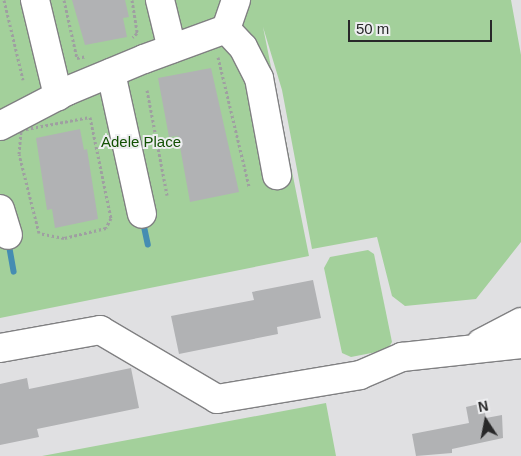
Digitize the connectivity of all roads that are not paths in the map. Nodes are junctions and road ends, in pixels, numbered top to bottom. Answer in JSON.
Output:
{"nodes":[{"id":1,"x":35,"y":0,"type":"edge"},
{"id":2,"x":160,"y":0,"type":"edge"},
{"id":3,"x":236,"y":0,"type":"edge"},
{"id":4,"x":226,"y":29,"type":"junction"},
{"id":5,"x":172,"y":49,"type":"junction"},
{"id":6,"x":102,"y":64,"type":"junction"},
{"id":7,"x":58,"y":96,"type":"junction"},
{"id":8,"x":0,"y":126,"type":"edge"},
{"id":9,"x":277,"y":175,"type":"dead end"},
{"id":10,"x":0,"y":209,"type":"edge"},
{"id":11,"x":142,"y":214,"type":"dead end"},
{"id":12,"x":8,"y":235,"type":"dead end"},
{"id":13,"x":521,"y":322,"type":"edge"},
{"id":14,"x":521,"y":344,"type":"edge"},
{"id":15,"x":0,"y":348,"type":"edge"},
{"id":16,"x":466,"y":350,"type":"junction"}],
"edges":[{"from":1,"to":7,"type":"lane"},
{"from":2,"to":5,"type":"lane"},
{"from":3,"to":4,"type":"lane"},
{"from":4,"to":5,"type":"lane"},
{"from":4,"to":9,"type":"lane"},
{"from":5,"to":6,"type":"lane"},
{"from":6,"to":7,"type":"lane"},
{"from":6,"to":11,"type":"lane"},
{"from":7,"to":8,"type":"lane"},
{"from":10,"to":12,"type":"lane"},
{"from":13,"to":16,"type":"lane"},
{"from":14,"to":16,"type":"lane"},
{"from":15,"to":16,"type":"lane"}]}
